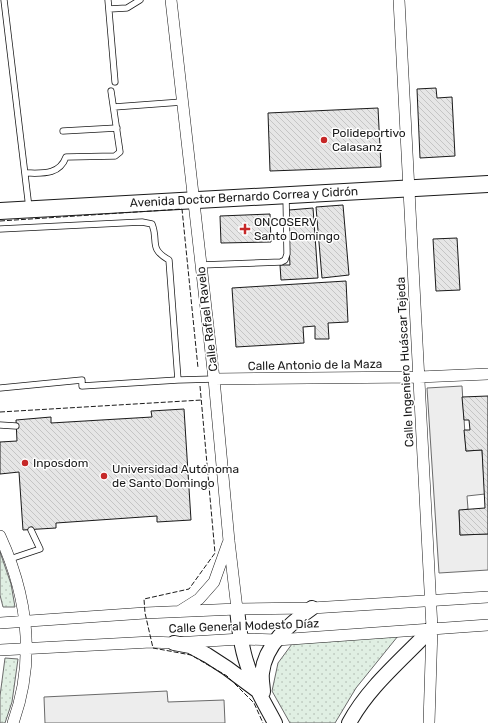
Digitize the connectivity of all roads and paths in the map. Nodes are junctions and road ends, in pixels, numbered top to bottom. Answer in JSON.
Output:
{"nodes":[{"id":1,"x":4,"y":0,"type":"edge"},
{"id":2,"x":108,"y":0,"type":"edge"},
{"id":3,"x":140,"y":0,"type":"edge"},
{"id":4,"x":170,"y":0,"type":"edge"},
{"id":5,"x":399,"y":0,"type":"edge"},
{"id":6,"x":109,"y":10,"type":"junction"},
{"id":7,"x":115,"y":82,"type":"dead end"},
{"id":8,"x":111,"y":90,"type":"dead end"},
{"id":9,"x":182,"y":102,"type":"junction"},
{"id":10,"x":114,"y":107,"type":"junction"},
{"id":11,"x":117,"y":128,"type":"junction"},
{"id":12,"x":63,"y":132,"type":"dead end"},
{"id":13,"x":25,"y":173,"type":"junction"},
{"id":14,"x":488,"y":184,"type":"edge"},
{"id":15,"x":409,"y":188,"type":"junction"},
{"id":16,"x":286,"y":195,"type":"junction"},
{"id":17,"x":193,"y":200,"type":"junction"},
{"id":18,"x":29,"y":210,"type":"junction"},
{"id":19,"x":0,"y":211,"type":"edge"},
{"id":20,"x":0,"y":229,"type":"edge"},
{"id":21,"x":201,"y":265,"type":"junction"},
{"id":22,"x":488,"y":374,"type":"edge"},
{"id":23,"x":419,"y":377,"type":"junction"},
{"id":24,"x":214,"y":379,"type":"junction"},
{"id":25,"x":178,"y":380,"type":"junction"},
{"id":26,"x":0,"y":388,"type":"edge"},
{"id":27,"x":0,"y":424,"type":"edge"},
{"id":28,"x":16,"y":426,"type":"dead end"},
{"id":29,"x":31,"y":530,"type":"dead end"},
{"id":30,"x":0,"y":536,"type":"edge"},
{"id":31,"x":229,"y":541,"type":"junction"},
{"id":32,"x":10,"y":559,"type":"junction"},
{"id":33,"x":488,"y":597,"type":"edge"},
{"id":34,"x":430,"y":600,"type":"junction"},
{"id":35,"x":312,"y":608,"type":"junction"},
{"id":36,"x":237,"y":609,"type":"junction"},
{"id":37,"x":178,"y":613,"type":"junction"},
{"id":38,"x":26,"y":621,"type":"junction"},
{"id":39,"x":0,"y":623,"type":"edge"},
{"id":40,"x":488,"y":625,"type":"edge"},
{"id":41,"x":432,"y":628,"type":"junction"},
{"id":42,"x":241,"y":639,"type":"junction"},
{"id":43,"x":277,"y":640,"type":"junction"},
{"id":44,"x":174,"y":643,"type":"junction"},
{"id":45,"x":27,"y":648,"type":"junction"},
{"id":46,"x":0,"y":650,"type":"edge"},
{"id":47,"x":261,"y":697,"type":"junction"},
{"id":48,"x":13,"y":723,"type":"edge"},
{"id":49,"x":275,"y":723,"type":"edge"},
{"id":50,"x":349,"y":723,"type":"edge"},
{"id":51,"x":429,"y":723,"type":"edge"}],
"edges":[{"from":1,"to":13,"type":"lane"},
{"from":2,"to":6,"type":"lane"},
{"from":3,"to":6,"type":"lane"},
{"from":4,"to":9,"type":"street","name":"Calle Rafael Ravelo"},
{"from":5,"to":15,"type":"street","name":"Calle Ingeniero Huáscar Tejeda"},
{"from":6,"to":7,"type":"lane"},
{"from":8,"to":10,"type":"lane"},
{"from":9,"to":10,"type":"lane"},
{"from":9,"to":17,"type":"street","name":"Calle Rafael Ravelo"},
{"from":10,"to":11,"type":"lane"},
{"from":11,"to":12,"type":"lane"},
{"from":11,"to":13,"type":"lane"},
{"from":13,"to":18,"type":"lane"},
{"from":14,"to":15,"type":"main road","name":"Avenida Doctor Bernardo Correa y Cidrón"},
{"from":15,"to":16,"type":"main road","name":"Avenida Doctor Bernardo Correa y Cidrón"},
{"from":15,"to":23,"type":"street","name":"Calle Ingeniero Huáscar Tejeda"},
{"from":16,"to":17,"type":"main road","name":"Avenida Doctor Bernardo Correa y Cidrón"},
{"from":16,"to":21,"type":"lane"},
{"from":17,"to":18,"type":"main road","name":"Avenida Doctor Bernardo Correa y Cidrón"},
{"from":17,"to":21,"type":"street","name":"Calle Rafael Ravelo"},
{"from":18,"to":19,"type":"main road","name":"Avenida Doctor Bernardo Correa y Cidrón"},
{"from":20,"to":25,"type":"lane"},
{"from":21,"to":24,"type":"street","name":"Calle Rafael Ravelo"},
{"from":22,"to":23,"type":"street","name":"Calle Antonio de la Maza"},
{"from":23,"to":24,"type":"street","name":"Calle Antonio de la Maza"},
{"from":23,"to":34,"type":"street","name":"Calle Ingeniero Huáscar Tejeda"},
{"from":24,"to":25,"type":"lane"},
{"from":24,"to":31,"type":"street","name":"Calle Rafael Ravelo"},
{"from":25,"to":26,"type":"lane"},
{"from":27,"to":28,"type":"lane"},
{"from":29,"to":32,"type":"lane"},
{"from":30,"to":32,"type":"street"},
{"from":31,"to":36,"type":"street","name":"Calle Rafael Ravelo"},
{"from":31,"to":37,"type":"street"},
{"from":32,"to":38,"type":"street"},
{"from":33,"to":34,"type":"street","name":"Calle General Modesto Díaz"},
{"from":34,"to":35,"type":"street","name":"Calle General Modesto Díaz"},
{"from":34,"to":41,"type":"street","name":"Calle Ingeniero Huáscar Tejeda"},
{"from":35,"to":36,"type":"street","name":"Calle General Modesto Díaz"},
{"from":35,"to":43,"type":"street"},
{"from":36,"to":37,"type":"street","name":"Calle General Modesto Díaz"},
{"from":36,"to":42,"type":"street","name":"Calle Rafael Ravelo"},
{"from":37,"to":38,"type":"street","name":"Calle General Modesto Díaz"},
{"from":38,"to":39,"type":"street","name":"Calle General Modesto Díaz"},
{"from":38,"to":45,"type":"street"},
{"from":40,"to":41,"type":"street","name":"Calle General Modesto Díaz"},
{"from":41,"to":43,"type":"street","name":"Calle General Modesto Díaz"},
{"from":41,"to":50,"type":"street"},
{"from":41,"to":51,"type":"street","name":"Calle Ingeniero Huáscar Tejeda"},
{"from":42,"to":43,"type":"street","name":"Calle General Modesto Díaz"},
{"from":42,"to":44,"type":"street","name":"Calle General Modesto Díaz"},
{"from":42,"to":47,"type":"street","name":"Calle Rafael Ravelo"},
{"from":43,"to":47,"type":"street"},
{"from":44,"to":45,"type":"street","name":"Calle General Modesto Díaz"},
{"from":44,"to":47,"type":"street"},
{"from":45,"to":46,"type":"street","name":"Calle General Modesto Díaz"},
{"from":45,"to":48,"type":"street"},
{"from":47,"to":49,"type":"street","name":"Calle Rafael Ravelo"}]}
